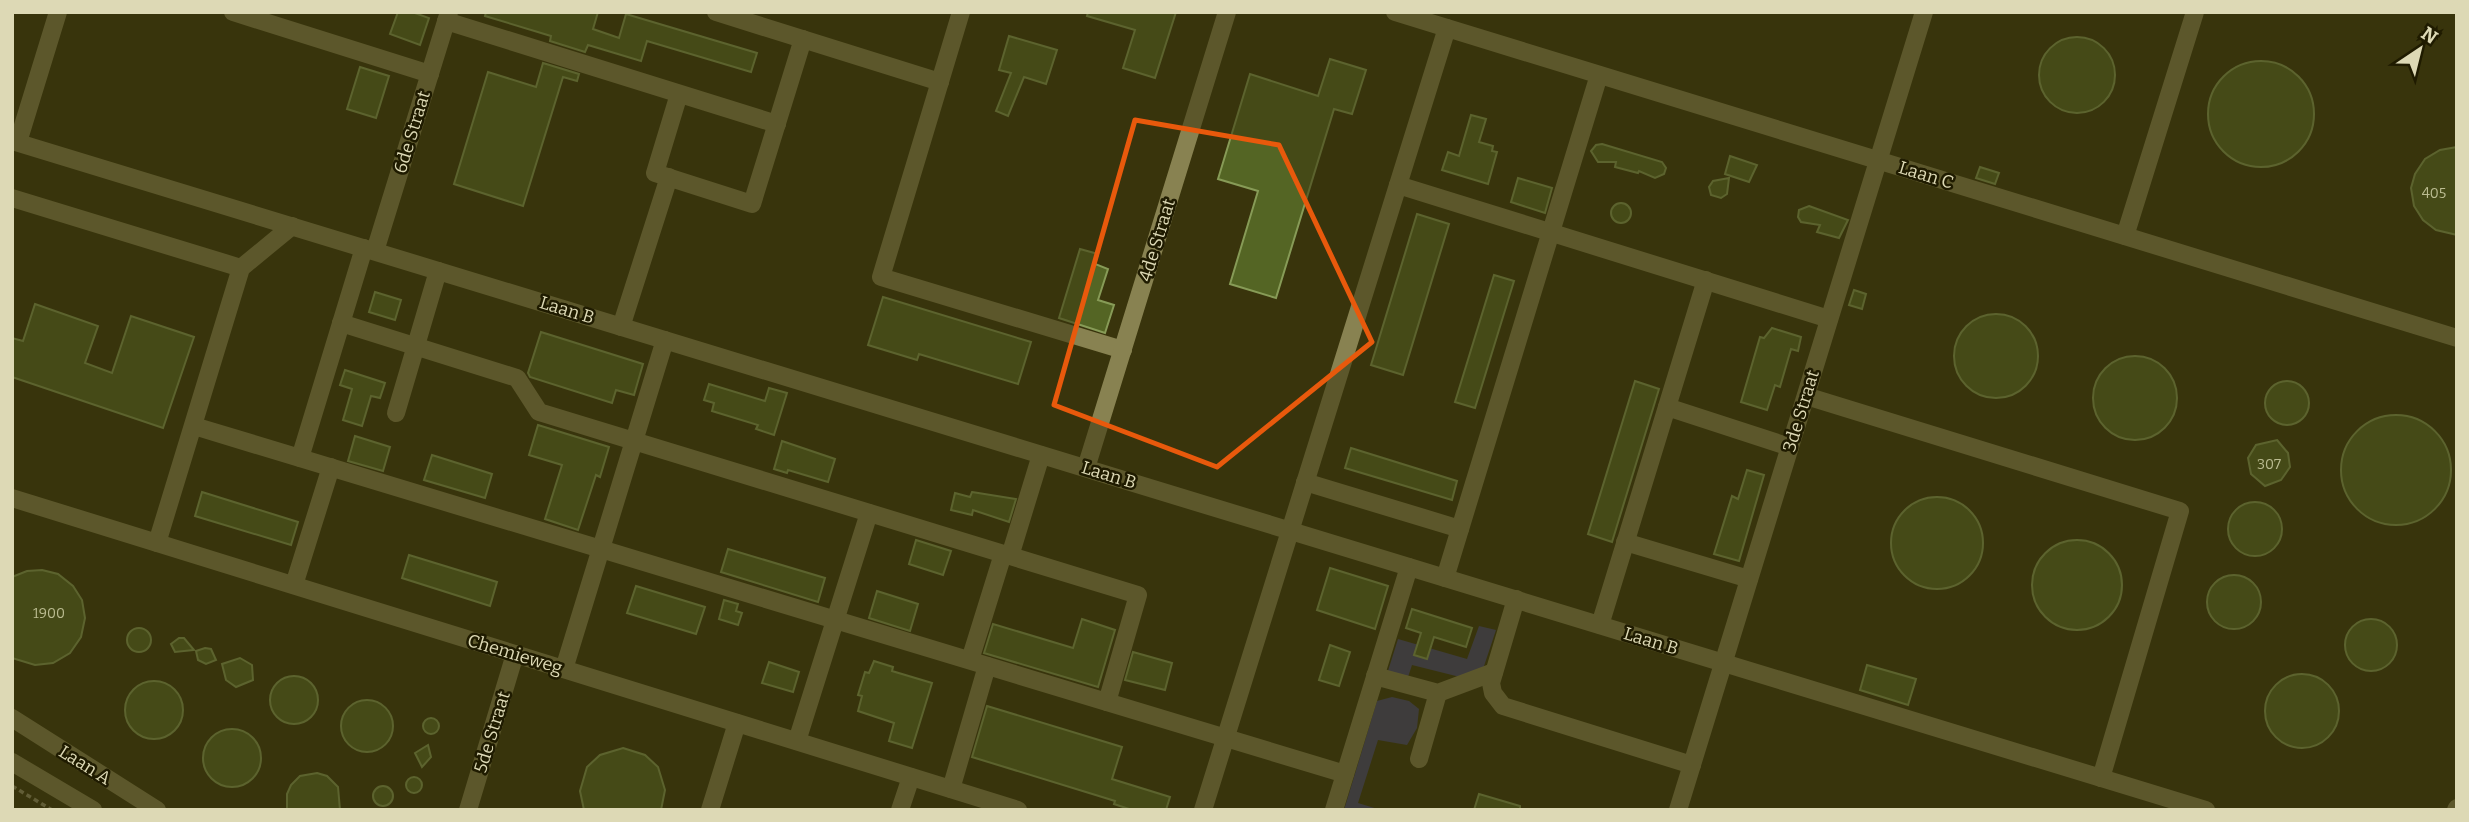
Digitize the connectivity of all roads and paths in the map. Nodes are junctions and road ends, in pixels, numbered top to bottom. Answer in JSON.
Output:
{"nodes":[{"id":1,"x":58,"y":12,"type":"edge"},
{"id":2,"x":233,"y":12,"type":"edge"},
{"id":3,"x":716,"y":12,"type":"edge"},
{"id":4,"x":961,"y":12,"type":"edge"},
{"id":5,"x":1227,"y":12,"type":"edge"},
{"id":6,"x":1395,"y":12,"type":"edge"},
{"id":7,"x":1924,"y":12,"type":"edge"},
{"id":8,"x":2195,"y":12,"type":"edge"},
{"id":9,"x":447,"y":17,"type":"edge"},
{"id":10,"x":283,"y":20,"type":"edge"},
{"id":11,"x":1447,"y":28,"type":"junction"},
{"id":12,"x":803,"y":39,"type":"junction"},
{"id":13,"x":430,"y":74,"type":"junction"},
{"id":14,"x":1600,"y":75,"type":"junction"},
{"id":15,"x":940,"y":82,"type":"junction"},
{"id":16,"x":679,"y":94,"type":"junction"},
{"id":17,"x":777,"y":124,"type":"junction"},
{"id":18,"x":15,"y":142,"type":"edge"},
{"id":19,"x":1878,"y":160,"type":"junction"},
{"id":20,"x":669,"y":177,"type":"junction"},
{"id":21,"x":1398,"y":185,"type":"junction"},
{"id":22,"x":12,"y":198,"type":"edge"},
{"id":23,"x":292,"y":226,"type":"junction"},
{"id":24,"x":1551,"y":232,"type":"junction"},
{"id":25,"x":2125,"y":236,"type":"junction"},
{"id":26,"x":369,"y":250,"type":"junction"},
{"id":27,"x":242,"y":268,"type":"junction"},
{"id":28,"x":439,"y":271,"type":"junction"},
{"id":29,"x":1706,"y":280,"type":"junction"},
{"id":30,"x":1829,"y":318,"type":"junction"},
{"id":31,"x":341,"y":323,"type":"junction"},
{"id":32,"x":621,"y":327,"type":"junction"},
{"id":33,"x":2457,"y":338,"type":"edge"},
{"id":34,"x":665,"y":340,"type":"junction"},
{"id":35,"x":416,"y":346,"type":"junction"},
{"id":36,"x":1123,"y":350,"type":"junction"},
{"id":37,"x":1806,"y":396,"type":"junction"},
{"id":38,"x":1667,"y":408,"type":"junction"},
{"id":39,"x":396,"y":413,"type":"dead end"},
{"id":40,"x":194,"y":425,"type":"junction"},
{"id":41,"x":634,"y":441,"type":"junction"},
{"id":42,"x":1790,"y":447,"type":"junction"},
{"id":43,"x":1041,"y":455,"type":"junction"},
{"id":44,"x":300,"y":458,"type":"junction"},
{"id":45,"x":331,"y":467,"type":"junction"},
{"id":46,"x":1086,"y":468,"type":"junction"},
{"id":47,"x":1305,"y":482,"type":"junction"},
{"id":48,"x":12,"y":498,"type":"edge"},
{"id":49,"x":869,"y":513,"type":"junction"},
{"id":50,"x":1460,"y":529,"type":"junction"},
{"id":51,"x":1290,"y":530,"type":"junction"},
{"id":52,"x":1625,"y":542,"type":"junction"},
{"id":53,"x":158,"y":543,"type":"junction"},
{"id":54,"x":601,"y":549,"type":"junction"},
{"id":55,"x":1007,"y":555,"type":"junction"},
{"id":56,"x":1409,"y":567,"type":"junction"},
{"id":57,"x":1445,"y":578,"type":"junction"},
{"id":58,"x":1749,"y":579,"type":"junction"},
{"id":59,"x":294,"y":585,"type":"junction"},
{"id":60,"x":1516,"y":599,"type":"junction"},
{"id":61,"x":836,"y":620,"type":"junction"},
{"id":62,"x":1600,"y":625,"type":"junction"},
{"id":63,"x":515,"y":654,"type":"junction"},
{"id":64,"x":978,"y":663,"type":"junction"},
{"id":65,"x":1723,"y":663,"type":"junction"},
{"id":66,"x":564,"y":669,"type":"junction"},
{"id":67,"x":1494,"y":672,"type":"junction"},
{"id":68,"x":1376,"y":676,"type":"junction"},
{"id":69,"x":1438,"y":693,"type":"junction"},
{"id":70,"x":1107,"y":702,"type":"junction"},
{"id":71,"x":12,"y":719,"type":"edge"},
{"id":72,"x":737,"y":723,"type":"junction"},
{"id":73,"x":1225,"y":737,"type":"junction"},
{"id":74,"x":797,"y":741,"type":"junction"},
{"id":75,"x":1419,"y":759,"type":"dead end"},
{"id":76,"x":12,"y":762,"type":"edge"},
{"id":77,"x":1692,"y":765,"type":"junction"},
{"id":78,"x":1345,"y":774,"type":"junction"},
{"id":79,"x":911,"y":776,"type":"junction"},
{"id":80,"x":2101,"y":778,"type":"junction"},
{"id":81,"x":12,"y":786,"type":"edge"},
{"id":82,"x":951,"y":789,"type":"junction"},
{"id":83,"x":52,"y":810,"type":"edge"},
{"id":84,"x":93,"y":810,"type":"edge"},
{"id":85,"x":158,"y":810,"type":"edge"},
{"id":86,"x":468,"y":810,"type":"edge"},
{"id":87,"x":710,"y":810,"type":"edge"},
{"id":88,"x":900,"y":810,"type":"edge"},
{"id":89,"x":1018,"y":810,"type":"edge"},
{"id":90,"x":1203,"y":810,"type":"edge"},
{"id":91,"x":1334,"y":810,"type":"edge"},
{"id":92,"x":1678,"y":810,"type":"edge"},
{"id":93,"x":2206,"y":810,"type":"edge"}],
"edges":[{"from":1,"to":18,"type":"lane"},
{"from":2,"to":10,"type":"lane"},
{"from":3,"to":12,"type":"lane"},
{"from":4,"to":15,"type":"lane"},
{"from":5,"to":36,"type":"lane","name":"4de Straat"},
{"from":6,"to":11,"type":"lane","name":"Laan C"},
{"from":7,"to":19,"type":"lane","name":"3de Straat"},
{"from":8,"to":25,"type":"lane"},
{"from":9,"to":13,"type":"lane","name":"6de Straat"},
{"from":9,"to":16,"type":"lane"},
{"from":10,"to":13,"type":"lane"},
{"from":11,"to":14,"type":"lane","name":"Laan C"},
{"from":11,"to":21,"type":"lane"},
{"from":12,"to":15,"type":"lane"},
{"from":12,"to":17,"type":"lane"},
{"from":13,"to":26,"type":"lane","name":"6de Straat"},
{"from":14,"to":19,"type":"lane","name":"Laan C"},
{"from":14,"to":24,"type":"lane"},
{"from":15,"to":36,"type":"lane"},
{"from":16,"to":17,"type":"lane"},
{"from":16,"to":20,"type":"lane"},
{"from":17,"to":20,"type":"lane"},
{"from":18,"to":23,"type":"lane","name":"Laan B"},
{"from":19,"to":25,"type":"lane","name":"Laan C"},
{"from":19,"to":30,"type":"lane","name":"3de Straat"},
{"from":20,"to":32,"type":"lane"},
{"from":21,"to":24,"type":"lane"},
{"from":21,"to":47,"type":"lane"},
{"from":22,"to":27,"type":"lane"},
{"from":23,"to":26,"type":"lane","name":"Laan B"},
{"from":23,"to":27,"type":"lane"},
{"from":24,"to":29,"type":"lane"},
{"from":24,"to":50,"type":"lane"},
{"from":25,"to":33,"type":"lane","name":"Laan C"},
{"from":26,"to":28,"type":"lane","name":"Laan B"},
{"from":26,"to":31,"type":"lane","name":"6de Straat"},
{"from":27,"to":40,"type":"lane"},
{"from":28,"to":32,"type":"lane","name":"Laan B"},
{"from":28,"to":35,"type":"lane"},
{"from":29,"to":30,"type":"lane"},
{"from":29,"to":38,"type":"lane"},
{"from":30,"to":37,"type":"lane","name":"3de Straat"},
{"from":31,"to":35,"type":"lane"},
{"from":31,"to":44,"type":"lane","name":"6de Straat"},
{"from":32,"to":34,"type":"lane","name":"Laan B"},
{"from":34,"to":41,"type":"lane"},
{"from":34,"to":43,"type":"lane","name":"Laan B"},
{"from":35,"to":39,"type":"lane"},
{"from":35,"to":41,"type":"lane"},
{"from":36,"to":46,"type":"lane","name":"4de Straat"},
{"from":37,"to":42,"type":"lane","name":"3de Straat"},
{"from":37,"to":80,"type":"lane"},
{"from":38,"to":42,"type":"lane"},
{"from":38,"to":52,"type":"lane"},
{"from":40,"to":44,"type":"lane"},
{"from":40,"to":53,"type":"lane"},
{"from":41,"to":49,"type":"lane"},
{"from":41,"to":54,"type":"lane"},
{"from":42,"to":58,"type":"lane","name":"3de Straat"},
{"from":43,"to":46,"type":"lane","name":"Laan B"},
{"from":43,"to":55,"type":"lane"},
{"from":44,"to":45,"type":"lane"},
{"from":45,"to":54,"type":"lane"},
{"from":45,"to":59,"type":"lane"},
{"from":46,"to":51,"type":"lane","name":"Laan B"},
{"from":47,"to":50,"type":"lane"},
{"from":47,"to":51,"type":"lane"},
{"from":48,"to":53,"type":"lane","name":"Chemieweg"},
{"from":49,"to":55,"type":"lane"},
{"from":49,"to":61,"type":"lane"},
{"from":50,"to":57,"type":"lane"},
{"from":51,"to":56,"type":"lane","name":"Laan B"},
{"from":51,"to":73,"type":"lane"},
{"from":52,"to":58,"type":"lane"},
{"from":52,"to":62,"type":"lane"},
{"from":53,"to":59,"type":"lane","name":"Chemieweg"},
{"from":54,"to":61,"type":"lane"},
{"from":54,"to":66,"type":"lane"},
{"from":55,"to":64,"type":"lane"},
{"from":55,"to":70,"type":"lane"},
{"from":56,"to":57,"type":"lane","name":"Laan B"},
{"from":56,"to":68,"type":"lane"},
{"from":57,"to":60,"type":"lane","name":"Laan B"},
{"from":58,"to":65,"type":"lane","name":"3de Straat"},
{"from":59,"to":63,"type":"lane","name":"Chemieweg"},
{"from":60,"to":62,"type":"lane","name":"Laan B"},
{"from":60,"to":67,"type":"lane"},
{"from":61,"to":64,"type":"lane"},
{"from":61,"to":74,"type":"lane"},
{"from":62,"to":65,"type":"lane","name":"Laan B"},
{"from":63,"to":66,"type":"lane","name":"Chemieweg"},
{"from":63,"to":86,"type":"lane","name":"5de Straat"},
{"from":64,"to":70,"type":"lane"},
{"from":64,"to":82,"type":"lane"},
{"from":65,"to":77,"type":"lane","name":"3de Straat"},
{"from":65,"to":80,"type":"lane","name":"Laan B"},
{"from":66,"to":72,"type":"lane","name":"Chemieweg"},
{"from":67,"to":69,"type":"lane"},
{"from":67,"to":77,"type":"lane"},
{"from":68,"to":69,"type":"lane"},
{"from":68,"to":78,"type":"lane"},
{"from":69,"to":75,"type":"lane"},
{"from":70,"to":73,"type":"lane"},
{"from":71,"to":85,"type":"lane","name":"Laan A"},
{"from":72,"to":74,"type":"lane","name":"Chemieweg"},
{"from":72,"to":87,"type":"lane"},
{"from":73,"to":78,"type":"lane"},
{"from":73,"to":90,"type":"lane"},
{"from":74,"to":79,"type":"lane","name":"Chemieweg"},
{"from":76,"to":84,"type":"lane"},
{"from":77,"to":92,"type":"lane","name":"3de Straat"},
{"from":78,"to":91,"type":"lane"},
{"from":79,"to":82,"type":"lane","name":"Chemieweg"},
{"from":79,"to":88,"type":"lane"},
{"from":80,"to":93,"type":"lane","name":"Laan B"},
{"from":81,"to":83,"type":"path"},
{"from":82,"to":89,"type":"lane","name":"Chemieweg"}]}
